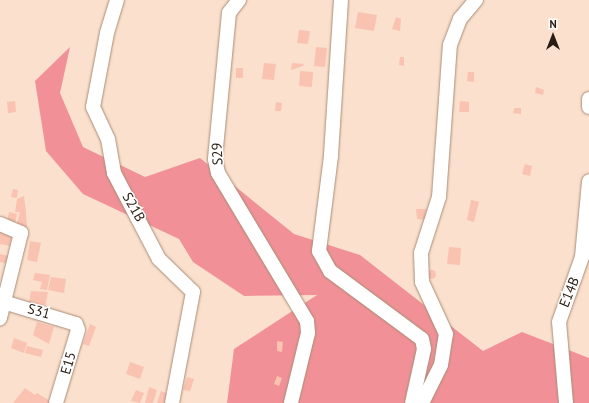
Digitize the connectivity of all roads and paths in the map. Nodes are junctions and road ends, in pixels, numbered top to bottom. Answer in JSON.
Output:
{"nodes":[{"id":1,"x":117,"y":0,"type":"edge"},
{"id":2,"x":239,"y":0,"type":"edge"},
{"id":3,"x":342,"y":0,"type":"edge"},
{"id":4,"x":476,"y":0,"type":"edge"},
{"id":5,"x":589,"y":99,"type":"edge"},
{"id":6,"x":589,"y":107,"type":"edge"},
{"id":7,"x":589,"y":181,"type":"edge"},
{"id":8,"x":0,"y":224,"type":"edge"},
{"id":9,"x":2,"y":301,"type":"edge"},
{"id":10,"x":0,"y":318,"type":"edge"},
{"id":11,"x":76,"y":324,"type":"joint"},
{"id":12,"x":56,"y":403,"type":"edge"},
{"id":13,"x":172,"y":403,"type":"edge"},
{"id":14,"x":291,"y":403,"type":"edge"},
{"id":15,"x":412,"y":403,"type":"edge"},
{"id":16,"x":422,"y":403,"type":"edge"},
{"id":17,"x":566,"y":403,"type":"edge"}],
"edges":[{"from":1,"to":13,"type":"street","name":"S21B"},
{"from":2,"to":14,"type":"street","name":"S29"},
{"from":3,"to":15,"type":"street"},
{"from":4,"to":16,"type":"street"},
{"from":5,"to":6,"type":"street"},
{"from":7,"to":17,"type":"street","name":"E14B"},
{"from":8,"to":9,"type":"street"},
{"from":9,"to":10,"type":"street"},
{"from":9,"to":11,"type":"street","name":"S31"},
{"from":11,"to":12,"type":"street","name":"E15"}]}
